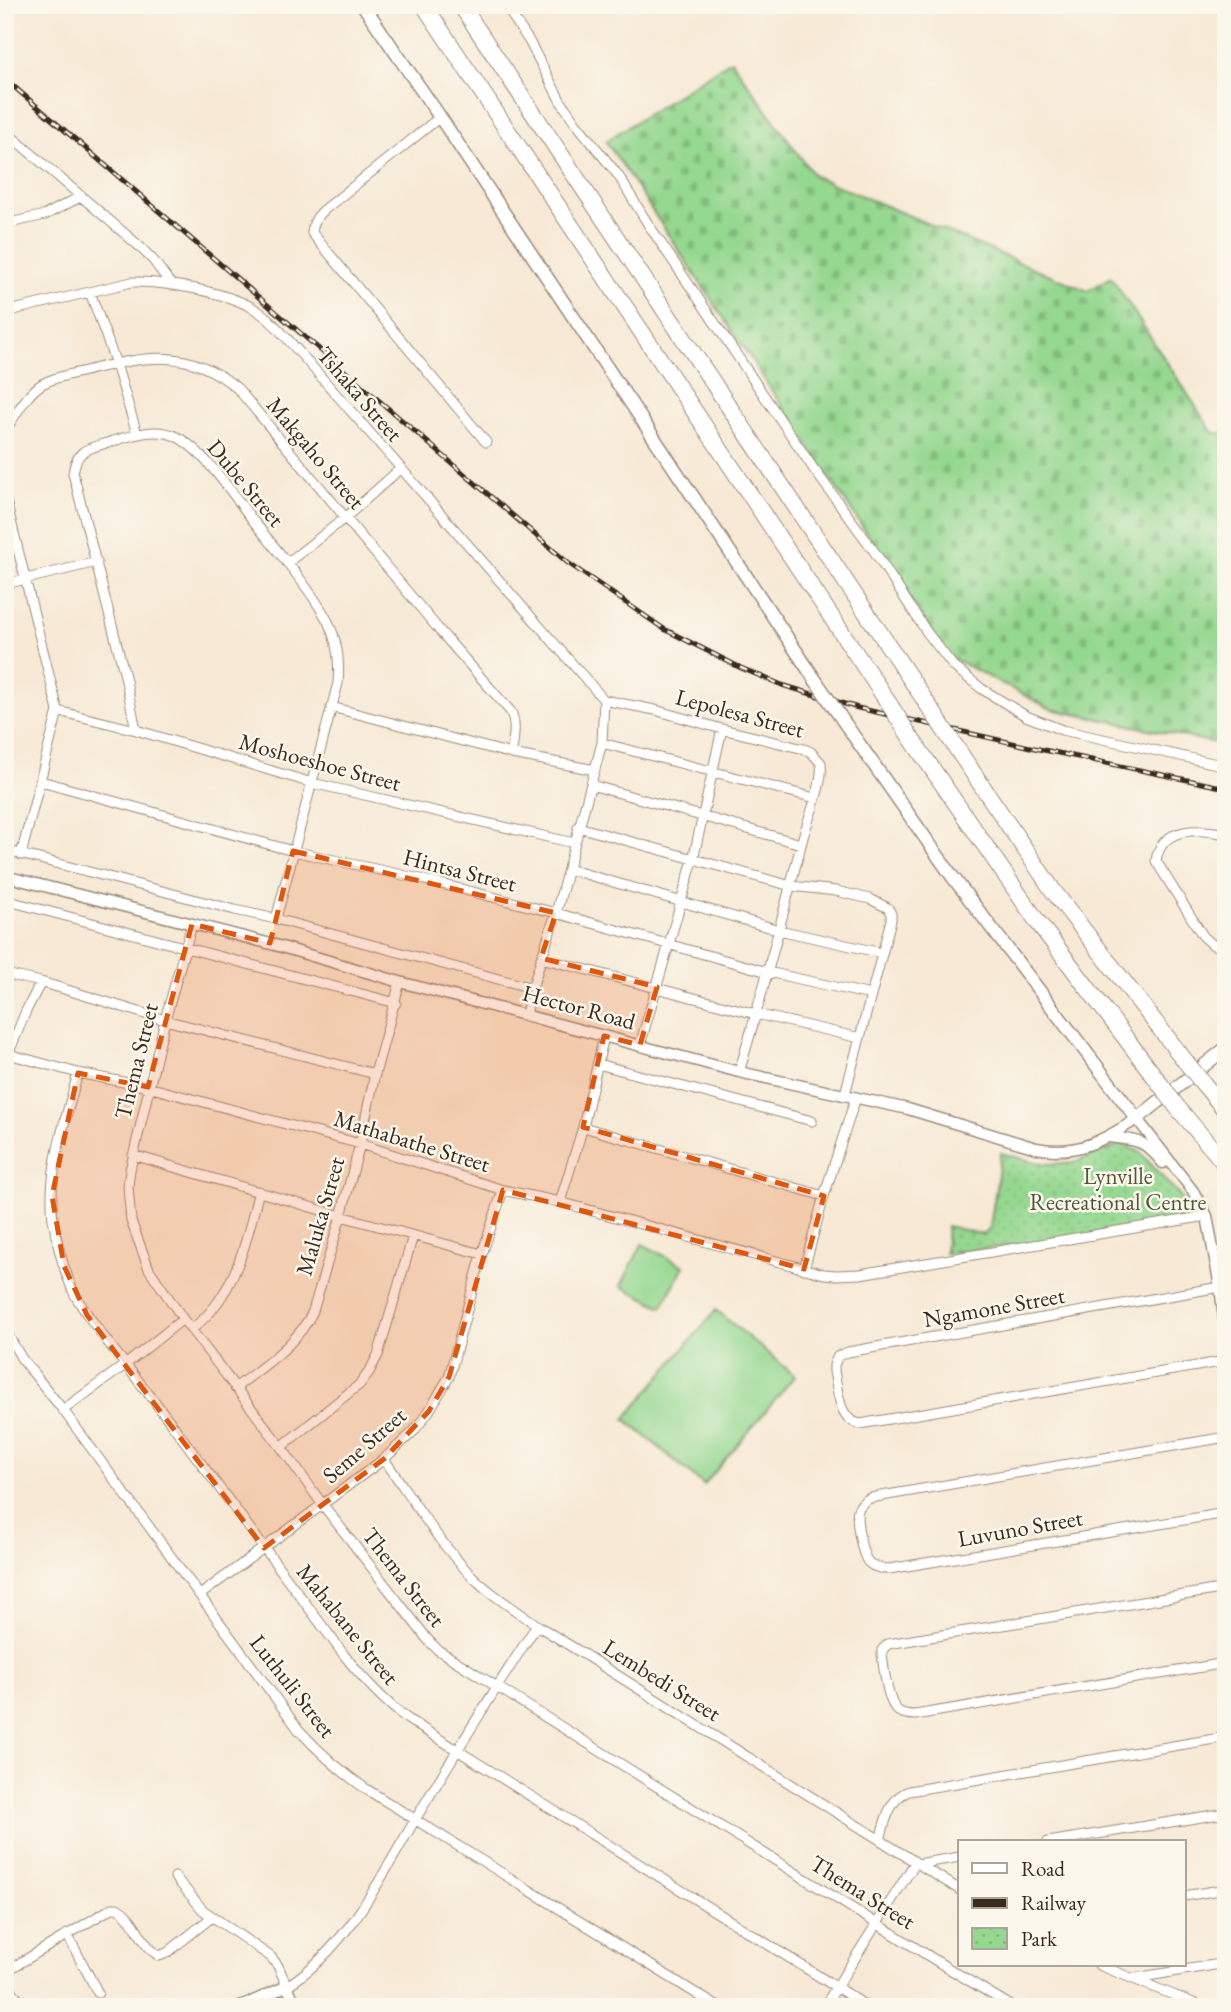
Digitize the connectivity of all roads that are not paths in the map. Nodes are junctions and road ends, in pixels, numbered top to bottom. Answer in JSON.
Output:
{"nodes":[{"id":1,"x":363,"y":5,"type":"edge"},
{"id":2,"x":424,"y":5,"type":"edge"},
{"id":3,"x":461,"y":5,"type":"edge"},
{"id":4,"x":505,"y":5,"type":"edge"},
{"id":5,"x":440,"y":117,"type":"junction"},
{"id":6,"x":5,"y":131,"type":"edge"},
{"id":7,"x":82,"y":196,"type":"junction"},
{"id":8,"x":5,"y":224,"type":"edge"},
{"id":9,"x":170,"y":283,"type":"junction"},
{"id":10,"x":90,"y":292,"type":"junction"},
{"id":11,"x":5,"y":312,"type":"edge"},
{"id":12,"x":116,"y":364,"type":"junction"},
{"id":13,"x":5,"y":431,"type":"edge"},
{"id":14,"x":137,"y":434,"type":"junction"},
{"id":15,"x":486,"y":442,"type":"dead end"},
{"id":16,"x":400,"y":469,"type":"junction"},
{"id":17,"x":5,"y":497,"type":"edge"},
{"id":18,"x":345,"y":518,"type":"junction"},
{"id":19,"x":97,"y":562,"type":"junction"},
{"id":20,"x":287,"y":563,"type":"junction"},
{"id":21,"x":26,"y":579,"type":"junction"},
{"id":22,"x":5,"y":584,"type":"edge"},
{"id":23,"x":604,"y":700,"type":"junction"},
{"id":24,"x":331,"y":707,"type":"junction"},
{"id":25,"x":58,"y":710,"type":"junction"},
{"id":26,"x":722,"y":729,"type":"junction"},
{"id":27,"x":136,"y":730,"type":"junction"},
{"id":28,"x":602,"y":743,"type":"junction"},
{"id":29,"x":512,"y":754,"type":"junction"},
{"id":30,"x":1226,"y":766,"type":"edge"},
{"id":31,"x":595,"y":770,"type":"junction"},
{"id":32,"x":712,"y":772,"type":"junction"},
{"id":33,"x":41,"y":780,"type":"junction"},
{"id":34,"x":312,"y":783,"type":"junction"},
{"id":35,"x":591,"y":785,"type":"junction"},
{"id":36,"x":815,"y":798,"type":"junction"},
{"id":37,"x":701,"y":816,"type":"junction"},
{"id":38,"x":578,"y":827,"type":"junction"},
{"id":39,"x":1226,"y":834,"type":"edge"},
{"id":40,"x":574,"y":843,"type":"junction"},
{"id":41,"x":801,"y":844,"type":"junction"},
{"id":42,"x":5,"y":850,"type":"edge"},
{"id":43,"x":293,"y":852,"type":"junction"},
{"id":44,"x":21,"y":855,"type":"junction"},
{"id":45,"x":693,"y":860,"type":"junction"},
{"id":46,"x":568,"y":869,"type":"junction"},
{"id":47,"x":5,"y":876,"type":"edge"},
{"id":48,"x":791,"y":886,"type":"junction"},
{"id":49,"x":5,"y":900,"type":"edge"},
{"id":50,"x":680,"y":901,"type":"junction"},
{"id":51,"x":556,"y":913,"type":"junction"},
{"id":52,"x":276,"y":919,"type":"junction"},
{"id":53,"x":192,"y":924,"type":"junction"},
{"id":54,"x":779,"y":930,"type":"junction"},
{"id":55,"x":670,"y":946,"type":"junction"},
{"id":56,"x":184,"y":947,"type":"junction"},
{"id":57,"x":1226,"y":947,"type":"edge"},
{"id":58,"x":882,"y":953,"type":"junction"},
{"id":59,"x":541,"y":958,"type":"junction"},
{"id":60,"x":768,"y":972,"type":"junction"},
{"id":61,"x":5,"y":974,"type":"edge"},
{"id":62,"x":41,"y":982,"type":"junction"},
{"id":63,"x":400,"y":982,"type":"junction"},
{"id":64,"x":657,"y":987,"type":"junction"},
{"id":65,"x":532,"y":988,"type":"junction"},
{"id":66,"x":871,"y":995,"type":"junction"},
{"id":67,"x":396,"y":1003,"type":"junction"},
{"id":68,"x":526,"y":1014,"type":"junction"},
{"id":69,"x":756,"y":1014,"type":"junction"},
{"id":70,"x":165,"y":1020,"type":"junction"},
{"id":71,"x":604,"y":1036,"type":"junction"},
{"id":72,"x":860,"y":1038,"type":"junction"},
{"id":73,"x":640,"y":1045,"type":"junction"},
{"id":74,"x":1226,"y":1048,"type":"edge"},
{"id":75,"x":6,"y":1058,"type":"edge"},
{"id":76,"x":598,"y":1064,"type":"junction"},
{"id":77,"x":739,"y":1072,"type":"junction"},
{"id":78,"x":78,"y":1073,"type":"junction"},
{"id":79,"x":375,"y":1074,"type":"junction"},
{"id":80,"x":148,"y":1087,"type":"junction"},
{"id":81,"x":850,"y":1096,"type":"junction"},
{"id":82,"x":1226,"y":1111,"type":"edge"},
{"id":83,"x":1137,"y":1119,"type":"junction"},
{"id":84,"x":811,"y":1121,"type":"dead end"},
{"id":85,"x":583,"y":1128,"type":"junction"},
{"id":86,"x":1108,"y":1137,"type":"junction"},
{"id":87,"x":360,"y":1144,"type":"junction"},
{"id":88,"x":133,"y":1155,"type":"junction"},
{"id":89,"x":1226,"y":1165,"type":"edge"},
{"id":90,"x":503,"y":1189,"type":"junction"},
{"id":91,"x":259,"y":1191,"type":"junction"},
{"id":92,"x":1193,"y":1191,"type":"junction"},
{"id":93,"x":824,"y":1196,"type":"junction"},
{"id":94,"x":560,"y":1202,"type":"junction"},
{"id":95,"x":341,"y":1216,"type":"junction"},
{"id":96,"x":1207,"y":1216,"type":"junction"},
{"id":97,"x":413,"y":1236,"type":"junction"},
{"id":98,"x":482,"y":1254,"type":"junction"},
{"id":99,"x":804,"y":1269,"type":"junction"},
{"id":100,"x":1220,"y":1287,"type":"junction"},
{"id":101,"x":183,"y":1319,"type":"junction"},
{"id":102,"x":5,"y":1330,"type":"edge"},
{"id":103,"x":191,"y":1330,"type":"junction"},
{"id":104,"x":1226,"y":1333,"type":"edge"},
{"id":105,"x":1226,"y":1360,"type":"edge"},
{"id":106,"x":125,"y":1365,"type":"junction"},
{"id":107,"x":235,"y":1388,"type":"junction"},
{"id":108,"x":63,"y":1410,"type":"junction"},
{"id":109,"x":1226,"y":1437,"type":"edge"},
{"id":110,"x":281,"y":1447,"type":"junction"},
{"id":111,"x":384,"y":1459,"type":"junction"},
{"id":112,"x":323,"y":1505,"type":"junction"},
{"id":113,"x":1226,"y":1513,"type":"edge"},
{"id":114,"x":264,"y":1548,"type":"junction"},
{"id":115,"x":1226,"y":1588,"type":"edge"},
{"id":116,"x":200,"y":1595,"type":"junction"},
{"id":117,"x":537,"y":1625,"type":"junction"},
{"id":118,"x":1226,"y":1663,"type":"edge"},
{"id":119,"x":496,"y":1686,"type":"junction"},
{"id":120,"x":1226,"y":1737,"type":"edge"},
{"id":121,"x":457,"y":1749,"type":"junction"},
{"id":122,"x":1226,"y":1813,"type":"edge"},
{"id":123,"x":415,"y":1819,"type":"junction"},
{"id":124,"x":880,"y":1840,"type":"junction"},
{"id":125,"x":1060,"y":1840,"type":"edge"},
{"id":126,"x":958,"y":1857,"type":"edge"},
{"id":127,"x":916,"y":1863,"type":"junction"},
{"id":128,"x":175,"y":1877,"type":"dead end"},
{"id":129,"x":958,"y":1889,"type":"edge"},
{"id":130,"x":1226,"y":1889,"type":"edge"},
{"id":131,"x":1186,"y":1896,"type":"edge"},
{"id":132,"x":212,"y":1917,"type":"junction"},
{"id":133,"x":877,"y":1923,"type":"junction"},
{"id":134,"x":67,"y":1934,"type":"junction"},
{"id":135,"x":1226,"y":1963,"type":"edge"},
{"id":136,"x":1102,"y":1966,"type":"edge"},
{"id":137,"x":5,"y":1972,"type":"edge"},
{"id":138,"x":1134,"y":1978,"type":"junction"},
{"id":139,"x":5,"y":1980,"type":"edge"},
{"id":140,"x":287,"y":1986,"type":"junction"},
{"id":141,"x":836,"y":1988,"type":"junction"},
{"id":142,"x":98,"y":1993,"type":"dead end"},
{"id":143,"x":23,"y":2007,"type":"edge"},
{"id":144,"x":240,"y":2007,"type":"edge"},
{"id":145,"x":297,"y":2007,"type":"edge"},
{"id":146,"x":718,"y":2007,"type":"edge"},
{"id":147,"x":824,"y":2007,"type":"edge"},
{"id":148,"x":868,"y":2007,"type":"edge"},
{"id":149,"x":1013,"y":2007,"type":"edge"},
{"id":150,"x":1203,"y":2007,"type":"edge"}],
"edges":[{"from":1,"to":5,"type":"main road"},
{"from":2,"to":89,"type":"highway","bridge":true},
{"from":3,"to":82,"type":"highway","bridge":true},
{"from":4,"to":30,"type":"street"},
{"from":5,"to":15,"type":"street"},
{"from":5,"to":83,"type":"main road","bridge":true},
{"from":6,"to":7,"type":"street"},
{"from":7,"to":8,"type":"street"},
{"from":7,"to":9,"type":"street"},
{"from":9,"to":10,"type":"street","name":"Tshaka Street"},
{"from":9,"to":16,"type":"street","name":"Tshaka Street"},
{"from":10,"to":11,"type":"street","name":"Tshaka Street"},
{"from":10,"to":12,"type":"street"},
{"from":12,"to":13,"type":"street","name":"Makgaho Street"},
{"from":12,"to":14,"type":"street"},
{"from":12,"to":18,"type":"street","name":"Makgaho Street"},
{"from":14,"to":19,"type":"street","name":"Dube Street"},
{"from":14,"to":20,"type":"street","name":"Dube Street"},
{"from":16,"to":18,"type":"street"},
{"from":16,"to":23,"type":"street","name":"Tshaka Street"},
{"from":17,"to":21,"type":"street"},
{"from":18,"to":20,"type":"street"},
{"from":18,"to":29,"type":"street","name":"Makgaho Street"},
{"from":19,"to":21,"type":"street"},
{"from":19,"to":27,"type":"street","name":"Dube Street"},
{"from":20,"to":24,"type":"street","name":"Dube Street"},
{"from":21,"to":22,"type":"street"},
{"from":21,"to":25,"type":"street"},
{"from":23,"to":26,"type":"street","name":"Lepolesa Street"},
{"from":23,"to":28,"type":"street"},
{"from":24,"to":29,"type":"street"},
{"from":24,"to":34,"type":"street","name":"Dube Street"},
{"from":25,"to":27,"type":"street","name":"Moshoeshoe Street"},
{"from":25,"to":33,"type":"street"},
{"from":26,"to":32,"type":"street"},
{"from":26,"to":36,"type":"street","name":"Lepolesa Street"},
{"from":27,"to":34,"type":"street","name":"Moshoeshoe Street"},
{"from":28,"to":31,"type":"street"},
{"from":28,"to":32,"type":"street"},
{"from":29,"to":31,"type":"street"},
{"from":31,"to":35,"type":"street"},
{"from":32,"to":36,"type":"street"},
{"from":32,"to":37,"type":"street"},
{"from":33,"to":43,"type":"street","name":"Hintsa Street"},
{"from":33,"to":44,"type":"street"},
{"from":34,"to":40,"type":"street","name":"Moshoeshoe Street"},
{"from":34,"to":43,"type":"street","name":"Dube Street"},
{"from":35,"to":37,"type":"street"},
{"from":35,"to":38,"type":"street"},
{"from":36,"to":41,"type":"street","name":"Lepolesa Street"},
{"from":37,"to":41,"type":"street"},
{"from":37,"to":45,"type":"street"},
{"from":38,"to":40,"type":"street"},
{"from":38,"to":45,"type":"street"},
{"from":39,"to":57,"type":"street"},
{"from":40,"to":46,"type":"street"},
{"from":41,"to":48,"type":"street","name":"Lepolesa Street"},
{"from":42,"to":44,"type":"street","name":"Hector Road"},
{"from":43,"to":51,"type":"street","name":"Hintsa Street"},
{"from":43,"to":52,"type":"street","name":"Dube Street"},
{"from":44,"to":52,"type":"street","name":"Hector Road"},
{"from":45,"to":48,"type":"street"},
{"from":45,"to":50,"type":"street"},
{"from":46,"to":50,"type":"street"},
{"from":46,"to":51,"type":"street"},
{"from":47,"to":53,"type":"street","name":"Hector Road"},
{"from":48,"to":54,"type":"street","name":"Lepolesa Street"},
{"from":48,"to":58,"type":"street"},
{"from":49,"to":56,"type":"street"},
{"from":50,"to":54,"type":"street"},
{"from":50,"to":55,"type":"street"},
{"from":51,"to":55,"type":"street","name":"Hintsa Street"},
{"from":51,"to":59,"type":"street"},
{"from":52,"to":65,"type":"street","name":"Hector Road"},
{"from":53,"to":56,"type":"street","name":"Thema Street"},
{"from":53,"to":63,"type":"street","name":"Hector Road"},
{"from":54,"to":58,"type":"street"},
{"from":54,"to":60,"type":"street","name":"Lepolesa Street"},
{"from":55,"to":60,"type":"street","name":"Hintsa Street"},
{"from":55,"to":64,"type":"street"},
{"from":56,"to":67,"type":"street"},
{"from":56,"to":70,"type":"street","name":"Thema Street"},
{"from":58,"to":66,"type":"street"},
{"from":59,"to":64,"type":"street"},
{"from":59,"to":65,"type":"street"},
{"from":60,"to":66,"type":"street","name":"Hintsa Street"},
{"from":60,"to":69,"type":"street","name":"Lepolesa Street"},
{"from":61,"to":62,"type":"street"},
{"from":62,"to":70,"type":"street"},
{"from":62,"to":75,"type":"street"},
{"from":63,"to":67,"type":"street","name":"Maluka Street"},
{"from":63,"to":68,"type":"street","name":"Hector Road"},
{"from":64,"to":69,"type":"street"},
{"from":64,"to":73,"type":"street"},
{"from":65,"to":68,"type":"street"},
{"from":66,"to":72,"type":"street"},
{"from":67,"to":79,"type":"street","name":"Maluka Street"},
{"from":68,"to":71,"type":"street","name":"Hector Road"},
{"from":69,"to":72,"type":"street"},
{"from":69,"to":77,"type":"street","name":"Lepolesa Street"},
{"from":70,"to":79,"type":"street"},
{"from":70,"to":80,"type":"street","name":"Thema Street"},
{"from":71,"to":73,"type":"street","name":"Hector Road"},
{"from":71,"to":76,"type":"street"},
{"from":72,"to":81,"type":"street"},
{"from":73,"to":77,"type":"street","name":"Hector Road"},
{"from":74,"to":83,"type":"main road"},
{"from":75,"to":78,"type":"street","name":"Mathabathe Street"},
{"from":76,"to":84,"type":"street"},
{"from":76,"to":85,"type":"street"},
{"from":77,"to":81,"type":"street","name":"Hector Road"},
{"from":78,"to":80,"type":"street","name":"Mathabathe Street"},
{"from":78,"to":106,"type":"street","name":"Mahabane Street"},
{"from":79,"to":87,"type":"street","name":"Maluka Street"},
{"from":80,"to":87,"type":"street","name":"Mathabathe Street"},
{"from":80,"to":88,"type":"street","name":"Thema Street"},
{"from":81,"to":86,"type":"street","name":"Hector Road"},
{"from":81,"to":93,"type":"street"},
{"from":83,"to":86,"type":"street","name":"Hector Road"},
{"from":83,"to":92,"type":"street"},
{"from":85,"to":93,"type":"street"},
{"from":85,"to":94,"type":"street"},
{"from":86,"to":92,"type":"street"},
{"from":87,"to":90,"type":"street","name":"Mathabathe Street"},
{"from":87,"to":95,"type":"street","name":"Maluka Street"},
{"from":88,"to":91,"type":"street"},
{"from":88,"to":101,"type":"street","name":"Thema Street"},
{"from":90,"to":94,"type":"street","name":"Mathabathe Street"},
{"from":90,"to":98,"type":"street","name":"Seme Street"},
{"from":91,"to":95,"type":"street"},
{"from":91,"to":103,"type":"street"},
{"from":92,"to":96,"type":"street"},
{"from":93,"to":99,"type":"street"},
{"from":94,"to":99,"type":"street","name":"Mathabathe Street"},
{"from":95,"to":97,"type":"street"},
{"from":95,"to":107,"type":"street","name":"Maluka Street"},
{"from":96,"to":99,"type":"street","name":"Mathabathe Street"},
{"from":96,"to":100,"type":"street"},
{"from":97,"to":98,"type":"street"},
{"from":97,"to":110,"type":"street"},
{"from":98,"to":111,"type":"street","name":"Seme Street"},
{"from":100,"to":104,"type":"street"},
{"from":100,"to":105,"type":"street","name":"Ngamone Street"},
{"from":101,"to":103,"type":"street","name":"Thema Street"},
{"from":101,"to":106,"type":"street"},
{"from":102,"to":108,"type":"street","name":"Luthuli Street"},
{"from":103,"to":107,"type":"street","name":"Thema Street"},
{"from":106,"to":108,"type":"street"},
{"from":106,"to":114,"type":"street","name":"Mahabane Street"},
{"from":107,"to":110,"type":"street","name":"Thema Street"},
{"from":108,"to":116,"type":"street","name":"Luthuli Street"},
{"from":109,"to":113,"type":"street","name":"Luvuno Street"},
{"from":110,"to":112,"type":"street","name":"Thema Street"},
{"from":111,"to":112,"type":"street","name":"Seme Street"},
{"from":111,"to":117,"type":"street","name":"Lembedi Street"},
{"from":112,"to":114,"type":"street","name":"Seme Street"},
{"from":112,"to":119,"type":"street","name":"Thema Street"},
{"from":114,"to":116,"type":"street","name":"Seme Street"},
{"from":114,"to":121,"type":"street","name":"Mahabane Street"},
{"from":115,"to":118,"type":"street"},
{"from":116,"to":123,"type":"street","name":"Luthuli Street"},
{"from":117,"to":119,"type":"street"},
{"from":117,"to":124,"type":"street","name":"Lembedi Street"},
{"from":119,"to":121,"type":"street"},
{"from":119,"to":133,"type":"street","name":"Thema Street"},
{"from":120,"to":124,"type":"street"},
{"from":121,"to":123,"type":"street"},
{"from":121,"to":141,"type":"street","name":"Mahabane Street"},
{"from":122,"to":125,"type":"street"},
{"from":123,"to":140,"type":"street"},
{"from":123,"to":146,"type":"street","name":"Luthuli Street"},
{"from":124,"to":127,"type":"street","name":"Lembedi Street"},
{"from":126,"to":127,"type":"street"},
{"from":127,"to":129,"type":"street","name":"Lembedi Street"},
{"from":127,"to":133,"type":"street"},
{"from":128,"to":132,"type":"street"},
{"from":130,"to":131,"type":"street"},
{"from":132,"to":134,"type":"street"},
{"from":132,"to":140,"type":"street"},
{"from":133,"to":141,"type":"street"},
{"from":133,"to":149,"type":"street","name":"Thema Street"},
{"from":134,"to":137,"type":"street"},
{"from":134,"to":142,"type":"street"},
{"from":135,"to":138,"type":"street"},
{"from":136,"to":138,"type":"street"},
{"from":138,"to":150,"type":"street"},
{"from":139,"to":143,"type":"street"},
{"from":140,"to":144,"type":"street"},
{"from":140,"to":145,"type":"street"},
{"from":141,"to":147,"type":"street"},
{"from":141,"to":148,"type":"street","name":"Mahabane Street"}]}
